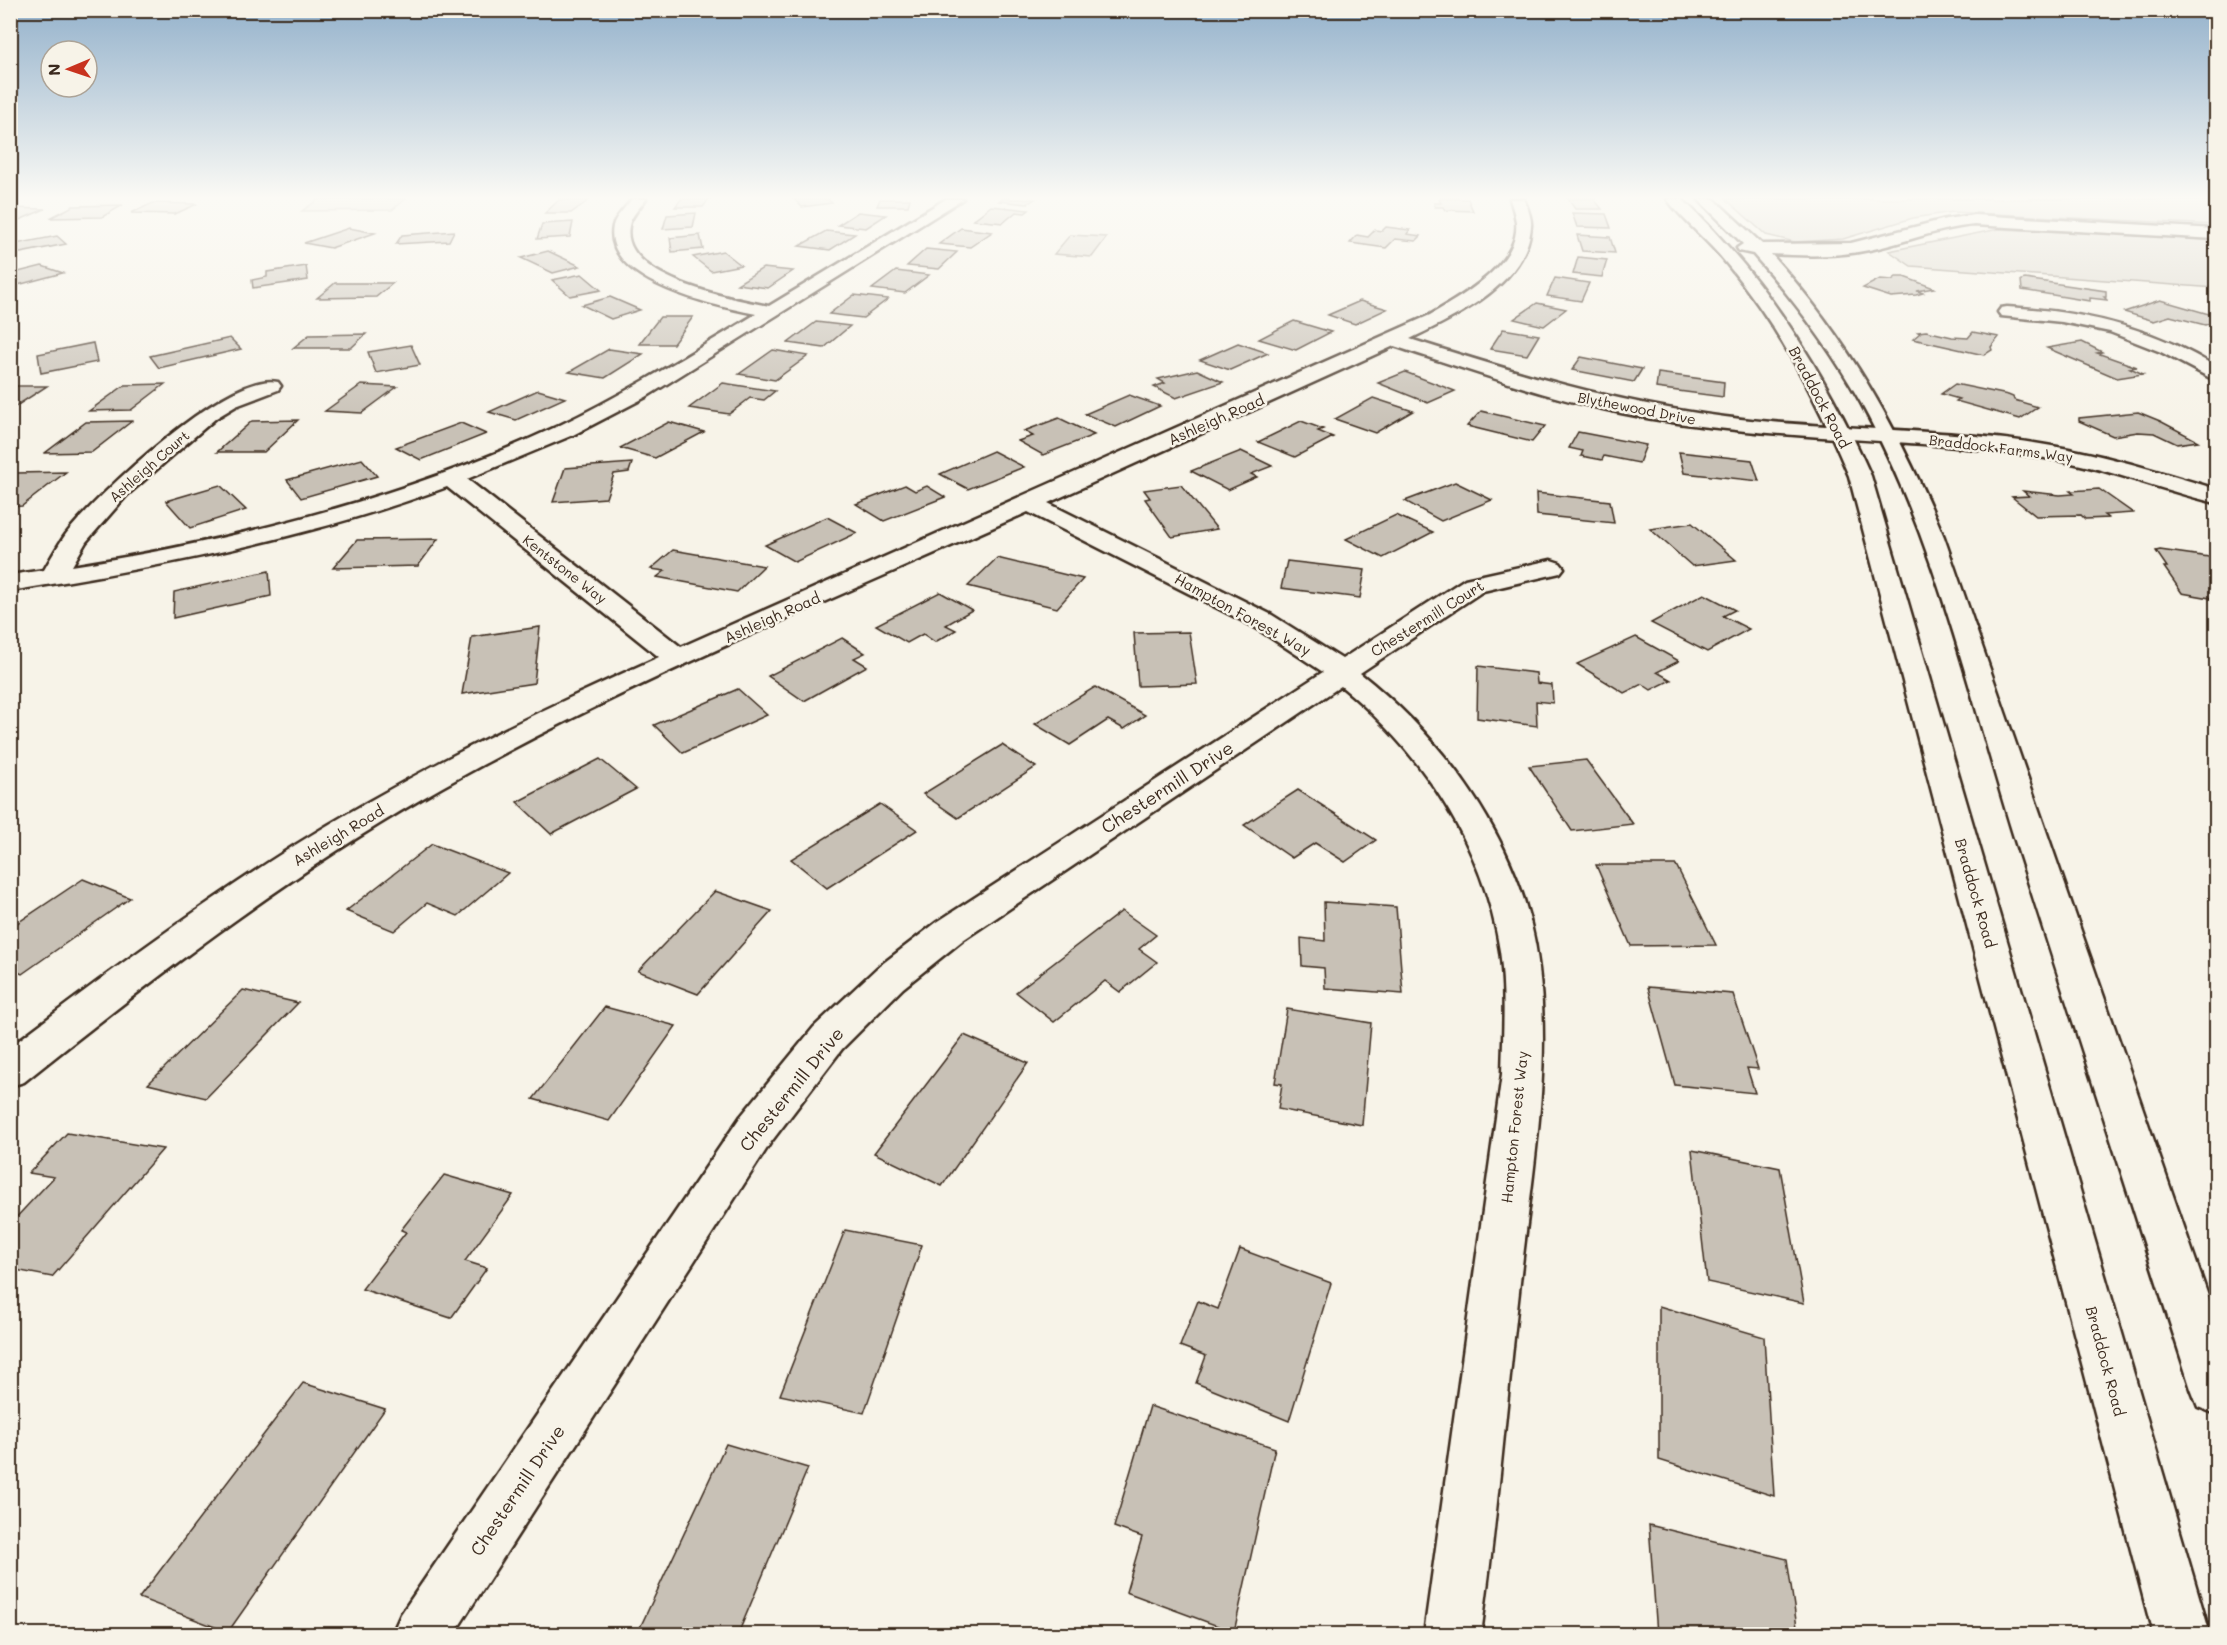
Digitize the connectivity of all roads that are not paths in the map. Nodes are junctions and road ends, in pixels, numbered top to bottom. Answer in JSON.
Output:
{"nodes":[{"id":1,"x":653,"y":276,"type":"edge"},
{"id":2,"x":831,"y":276,"type":"edge"},
{"id":3,"x":1499,"y":276,"type":"edge"},
{"id":4,"x":1745,"y":276,"type":"edge"},
{"id":5,"x":1782,"y":276,"type":"edge"},
{"id":6,"x":772,"y":312,"type":"junction"},
{"id":7,"x":2007,"y":312,"type":"dead end"},
{"id":8,"x":1394,"y":340,"type":"junction"},
{"id":9,"x":2217,"y":375,"type":"edge"},
{"id":10,"x":271,"y":386,"type":"dead end"},
{"id":11,"x":1842,"y":433,"type":"junction"},
{"id":12,"x":1888,"y":436,"type":"junction"},
{"id":13,"x":452,"y":479,"type":"junction"},
{"id":14,"x":2217,"y":496,"type":"edge"},
{"id":15,"x":1029,"y":503,"type":"junction"},
{"id":16,"x":1551,"y":568,"type":"dead end"},
{"id":17,"x":53,"y":577,"type":"junction"},
{"id":18,"x":10,"y":583,"type":"edge"},
{"id":19,"x":678,"y":658,"type":"junction"},
{"id":20,"x":1342,"y":672,"type":"junction"},
{"id":21,"x":10,"y":1070,"type":"edge"},
{"id":22,"x":2217,"y":1389,"type":"edge"},
{"id":23,"x":421,"y":1635,"type":"edge"},
{"id":24,"x":1453,"y":1635,"type":"edge"},
{"id":25,"x":2182,"y":1635,"type":"edge"}],
"edges":[{"from":1,"to":6,"type":"street"},
{"from":2,"to":6,"type":"street"},
{"from":3,"to":8,"type":"street","name":"Ashleigh Road"},
{"from":4,"to":11,"type":"street","name":"Braddock Road"},
{"from":5,"to":12,"type":"street"},
{"from":6,"to":13,"type":"street"},
{"from":7,"to":9,"type":"street"},
{"from":8,"to":11,"type":"street","name":"Blythewood Drive"},
{"from":8,"to":15,"type":"street","name":"Ashleigh Road"},
{"from":10,"to":17,"type":"street","name":"Ashleigh Court"},
{"from":11,"to":12,"type":"street","name":"Blythewood Drive"},
{"from":11,"to":25,"type":"street","name":"Braddock Road"},
{"from":12,"to":14,"type":"street","name":"Braddock Farms Way"},
{"from":12,"to":22,"type":"street"},
{"from":13,"to":17,"type":"street"},
{"from":13,"to":19,"type":"street","name":"Kentstone Way"},
{"from":15,"to":19,"type":"street","name":"Ashleigh Road"},
{"from":15,"to":20,"type":"street","name":"Hampton Forest Way"},
{"from":16,"to":20,"type":"street","name":"Chestermill Court"},
{"from":17,"to":18,"type":"street"},
{"from":19,"to":21,"type":"street","name":"Ashleigh Road"},
{"from":20,"to":23,"type":"street","name":"Chestermill Drive"},
{"from":20,"to":24,"type":"street","name":"Hampton Forest Way"}]}
